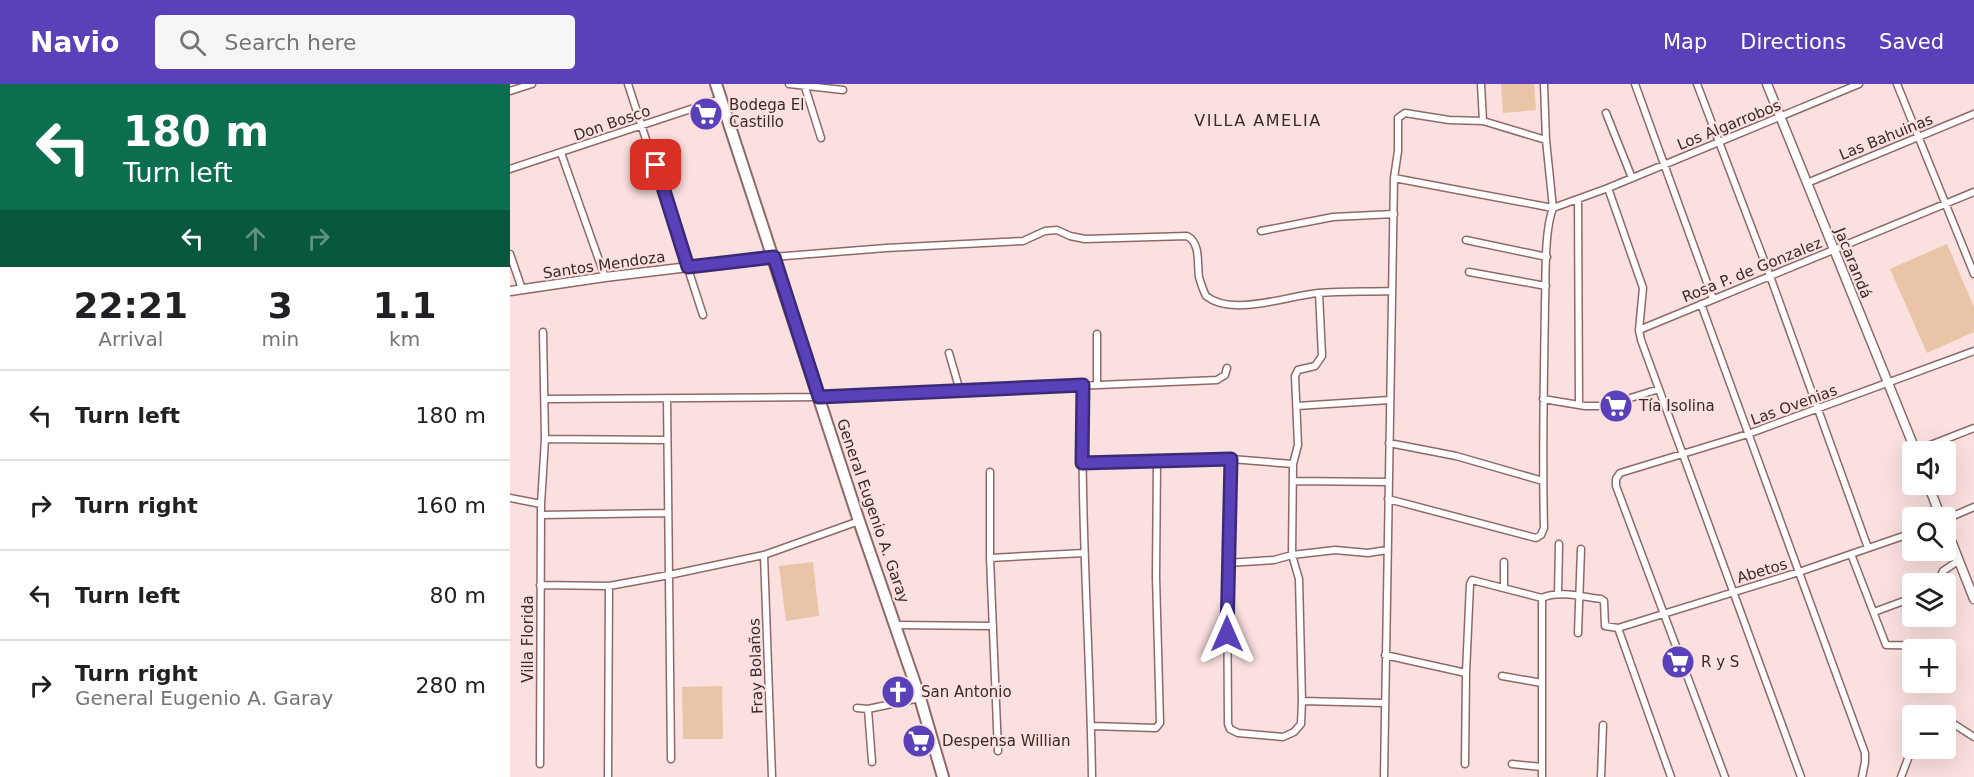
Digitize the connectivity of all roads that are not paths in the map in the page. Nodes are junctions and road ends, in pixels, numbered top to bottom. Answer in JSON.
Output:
{"nodes":[{"id":1,"x":532,"y":84,"type":"edge"},
{"id":2,"x":628,"y":84,"type":"edge"},
{"id":3,"x":716,"y":84,"type":"edge"},
{"id":4,"x":789,"y":84,"type":"edge"},
{"id":5,"x":1481,"y":84,"type":"edge"},
{"id":6,"x":1544,"y":84,"type":"edge"},
{"id":7,"x":1635,"y":84,"type":"edge"},
{"id":8,"x":1697,"y":84,"type":"edge"},
{"id":9,"x":1767,"y":84,"type":"edge"},
{"id":10,"x":1859,"y":84,"type":"edge"},
{"id":11,"x":1897,"y":84,"type":"edge"},
{"id":12,"x":804,"y":85,"type":"edge"},
{"id":13,"x":843,"y":90,"type":"dead end"},
{"id":14,"x":510,"y":92,"type":"edge"},
{"id":15,"x":721,"y":99,"type":"junction"},
{"id":16,"x":1606,"y":113,"type":"dead end"},
{"id":17,"x":1974,"y":114,"type":"edge"},
{"id":18,"x":1780,"y":117,"type":"junction"},
{"id":19,"x":1484,"y":121,"type":"junction"},
{"id":20,"x":642,"y":125,"type":"junction"},
{"id":21,"x":821,"y":138,"type":"dead end"},
{"id":22,"x":1918,"y":138,"type":"junction"},
{"id":23,"x":1546,"y":140,"type":"junction"},
{"id":24,"x":1720,"y":142,"type":"junction"},
{"id":25,"x":561,"y":153,"type":"junction"},
{"id":26,"x":1665,"y":164,"type":"junction"},
{"id":27,"x":510,"y":169,"type":"edge"},
{"id":28,"x":1394,"y":178,"type":"junction"},
{"id":29,"x":1632,"y":178,"type":"junction"},
{"id":30,"x":1807,"y":183,"type":"junction"},
{"id":31,"x":1608,"y":188,"type":"junction"},
{"id":32,"x":1974,"y":192,"type":"edge"},
{"id":33,"x":1578,"y":199,"type":"junction"},
{"id":34,"x":1945,"y":204,"type":"junction"},
{"id":35,"x":1553,"y":208,"type":"junction"},
{"id":36,"x":1394,"y":214,"type":"junction"},
{"id":37,"x":1261,"y":231,"type":"dead end"},
{"id":38,"x":1466,"y":240,"type":"dead end"},
{"id":39,"x":1833,"y":250,"type":"junction"},
{"id":40,"x":510,"y":254,"type":"edge"},
{"id":41,"x":774,"y":257,"type":"junction"},
{"id":42,"x":1547,"y":257,"type":"junction"},
{"id":43,"x":688,"y":267,"type":"junction"},
{"id":44,"x":1469,"y":272,"type":"dead end"},
{"id":45,"x":1974,"y":272,"type":"edge"},
{"id":46,"x":1770,"y":276,"type":"junction"},
{"id":47,"x":605,"y":277,"type":"junction"},
{"id":48,"x":1546,"y":286,"type":"junction"},
{"id":49,"x":522,"y":289,"type":"junction"},
{"id":50,"x":510,"y":291,"type":"edge"},
{"id":51,"x":1392,"y":291,"type":"junction"},
{"id":52,"x":1319,"y":293,"type":"junction"},
{"id":53,"x":1713,"y":299,"type":"junction"},
{"id":54,"x":1701,"y":304,"type":"junction"},
{"id":55,"x":703,"y":315,"type":"dead end"},
{"id":56,"x":1639,"y":330,"type":"junction"},
{"id":57,"x":543,"y":332,"type":"dead end"},
{"id":58,"x":1097,"y":334,"type":"dead end"},
{"id":59,"x":1974,"y":351,"type":"edge"},
{"id":60,"x":949,"y":353,"type":"dead end"},
{"id":61,"x":1227,"y":368,"type":"dead end"},
{"id":62,"x":1888,"y":383,"type":"junction"},
{"id":63,"x":1097,"y":384,"type":"junction"},
{"id":64,"x":1083,"y":385,"type":"junction"},
{"id":65,"x":1659,"y":389,"type":"junction"},
{"id":66,"x":960,"y":391,"type":"junction"},
{"id":67,"x":819,"y":397,"type":"junction"},
{"id":68,"x":667,"y":398,"type":"junction"},
{"id":69,"x":545,"y":399,"type":"junction"},
{"id":70,"x":1543,"y":399,"type":"junction"},
{"id":71,"x":1390,"y":400,"type":"junction"},
{"id":72,"x":1579,"y":404,"type":"junction"},
{"id":73,"x":1297,"y":406,"type":"junction"},
{"id":74,"x":1817,"y":410,"type":"junction"},
{"id":75,"x":1974,"y":428,"type":"edge"},
{"id":76,"x":1748,"y":434,"type":"junction"},
{"id":77,"x":545,"y":439,"type":"junction"},
{"id":78,"x":667,"y":440,"type":"junction"},
{"id":79,"x":1912,"y":441,"type":"edge"},
{"id":80,"x":1941,"y":441,"type":"edge"},
{"id":81,"x":1389,"y":443,"type":"junction"},
{"id":82,"x":1683,"y":454,"type":"junction"},
{"id":83,"x":1231,"y":459,"type":"junction"},
{"id":84,"x":1157,"y":461,"type":"junction"},
{"id":85,"x":1082,"y":463,"type":"junction"},
{"id":86,"x":1293,"y":464,"type":"junction"},
{"id":87,"x":990,"y":472,"type":"dead end"},
{"id":88,"x":1293,"y":481,"type":"junction"},
{"id":89,"x":1543,"y":481,"type":"junction"},
{"id":90,"x":1389,"y":482,"type":"junction"},
{"id":91,"x":510,"y":498,"type":"edge"},
{"id":92,"x":1388,"y":499,"type":"junction"},
{"id":93,"x":541,"y":504,"type":"junction"},
{"id":94,"x":1974,"y":507,"type":"edge"},
{"id":95,"x":668,"y":513,"type":"junction"},
{"id":96,"x":1956,"y":513,"type":"edge"},
{"id":97,"x":542,"y":515,"type":"junction"},
{"id":98,"x":859,"y":521,"type":"junction"},
{"id":99,"x":1902,"y":536,"type":"edge"},
{"id":100,"x":1559,"y":544,"type":"dead end"},
{"id":101,"x":1868,"y":548,"type":"junction"},
{"id":102,"x":1581,"y":549,"type":"dead end"},
{"id":103,"x":1387,"y":550,"type":"junction"},
{"id":104,"x":1084,"y":553,"type":"junction"},
{"id":105,"x":1851,"y":554,"type":"junction"},
{"id":106,"x":764,"y":555,"type":"junction"},
{"id":107,"x":1292,"y":555,"type":"junction"},
{"id":108,"x":1956,"y":556,"type":"edge"},
{"id":109,"x":990,"y":558,"type":"junction"},
{"id":110,"x":1958,"y":561,"type":"junction"},
{"id":111,"x":1504,"y":562,"type":"dead end"},
{"id":112,"x":1227,"y":563,"type":"junction"},
{"id":113,"x":1799,"y":572,"type":"junction"},
{"id":114,"x":1943,"y":573,"type":"edge"},
{"id":115,"x":669,"y":575,"type":"junction"},
{"id":116,"x":540,"y":585,"type":"junction"},
{"id":117,"x":1971,"y":585,"type":"edge"},
{"id":118,"x":609,"y":586,"type":"junction"},
{"id":119,"x":1504,"y":587,"type":"junction"},
{"id":120,"x":1734,"y":592,"type":"junction"},
{"id":121,"x":1558,"y":594,"type":"junction"},
{"id":122,"x":1580,"y":596,"type":"junction"},
{"id":123,"x":1542,"y":598,"type":"junction"},
{"id":124,"x":1974,"y":599,"type":"edge"},
{"id":125,"x":1902,"y":602,"type":"edge"},
{"id":126,"x":1874,"y":612,"type":"junction"},
{"id":127,"x":1664,"y":615,"type":"junction"},
{"id":128,"x":895,"y":625,"type":"junction"},
{"id":129,"x":993,"y":626,"type":"junction"},
{"id":130,"x":1618,"y":628,"type":"junction"},
{"id":131,"x":1578,"y":633,"type":"dead end"},
{"id":132,"x":1902,"y":645,"type":"edge"},
{"id":133,"x":1385,"y":655,"type":"junction"},
{"id":134,"x":1466,"y":673,"type":"junction"},
{"id":135,"x":1502,"y":676,"type":"dead end"},
{"id":136,"x":1542,"y":683,"type":"junction"},
{"id":137,"x":920,"y":698,"type":"junction"},
{"id":138,"x":1302,"y":701,"type":"junction"},
{"id":139,"x":1384,"y":703,"type":"junction"},
{"id":140,"x":857,"y":708,"type":"dead end"},
{"id":141,"x":868,"y":709,"type":"junction"},
{"id":142,"x":1603,"y":725,"type":"dead end"},
{"id":143,"x":1956,"y":725,"type":"edge"},
{"id":144,"x":1091,"y":726,"type":"junction"},
{"id":145,"x":1974,"y":737,"type":"edge"},
{"id":146,"x":998,"y":751,"type":"dead end"},
{"id":147,"x":671,"y":759,"type":"dead end"},
{"id":148,"x":1908,"y":759,"type":"edge"},
{"id":149,"x":872,"y":762,"type":"dead end"},
{"id":150,"x":540,"y":764,"type":"dead end"},
{"id":151,"x":1465,"y":764,"type":"dead end"},
{"id":152,"x":1512,"y":764,"type":"dead end"},
{"id":153,"x":1542,"y":767,"type":"junction"},
{"id":154,"x":608,"y":777,"type":"edge"},
{"id":155,"x":772,"y":777,"type":"edge"},
{"id":156,"x":942,"y":777,"type":"edge"},
{"id":157,"x":1092,"y":777,"type":"edge"},
{"id":158,"x":1384,"y":777,"type":"edge"},
{"id":159,"x":1542,"y":777,"type":"edge"},
{"id":160,"x":1601,"y":777,"type":"edge"},
{"id":161,"x":1671,"y":777,"type":"edge"},
{"id":162,"x":1725,"y":777,"type":"edge"},
{"id":163,"x":1801,"y":777,"type":"edge"},
{"id":164,"x":1862,"y":777,"type":"edge"},
{"id":165,"x":1901,"y":777,"type":"edge"}],
"edges":[{"from":1,"to":14,"type":"street"},
{"from":2,"to":20,"type":"street"},
{"from":3,"to":15,"type":"main road","name":"General Eugenio A. Garay"},
{"from":4,"to":12,"type":"street"},
{"from":5,"to":19,"type":"street"},
{"from":6,"to":23,"type":"street"},
{"from":7,"to":26,"type":"street"},
{"from":8,"to":24,"type":"street"},
{"from":9,"to":18,"type":"street","name":"Jacarandá"},
{"from":10,"to":18,"type":"street","name":"Los Algarrobos"},
{"from":11,"to":22,"type":"street"},
{"from":12,"to":13,"type":"street"},
{"from":12,"to":21,"type":"street"},
{"from":15,"to":20,"type":"street","name":"Don Bosco"},
{"from":15,"to":41,"type":"main road","name":"General Eugenio A. Garay"},
{"from":16,"to":29,"type":"street"},
{"from":17,"to":22,"type":"street","name":"Las Bahuinas"},
{"from":18,"to":24,"type":"street","name":"Los Algarrobos"},
{"from":18,"to":30,"type":"street","name":"Jacarandá"},
{"from":19,"to":23,"type":"street"},
{"from":19,"to":28,"type":"street"},
{"from":20,"to":25,"type":"street","name":"Don Bosco"},
{"from":20,"to":43,"type":"street"},
{"from":22,"to":30,"type":"street","name":"Las Bahuinas"},
{"from":22,"to":34,"type":"street"},
{"from":23,"to":35,"type":"street"},
{"from":24,"to":26,"type":"street","name":"Los Algarrobos"},
{"from":24,"to":46,"type":"street"},
{"from":25,"to":27,"type":"street","name":"Don Bosco"},
{"from":25,"to":47,"type":"street"},
{"from":26,"to":29,"type":"street","name":"Los Algarrobos"},
{"from":26,"to":53,"type":"street"},
{"from":28,"to":35,"type":"street"},
{"from":28,"to":36,"type":"street"},
{"from":29,"to":31,"type":"street","name":"Los Algarrobos"},
{"from":30,"to":39,"type":"street","name":"Jacarandá"},
{"from":31,"to":33,"type":"street","name":"Los Algarrobos"},
{"from":31,"to":56,"type":"street"},
{"from":32,"to":34,"type":"street","name":"Rosa P. de Gonzalez"},
{"from":33,"to":35,"type":"street","name":"Los Algarrobos"},
{"from":33,"to":72,"type":"street"},
{"from":34,"to":39,"type":"street","name":"Rosa P. de Gonzalez"},
{"from":34,"to":45,"type":"street"},
{"from":35,"to":42,"type":"street"},
{"from":36,"to":37,"type":"street"},
{"from":36,"to":51,"type":"street"},
{"from":38,"to":42,"type":"street"},
{"from":39,"to":46,"type":"street","name":"Rosa P. de Gonzalez"},
{"from":39,"to":62,"type":"street","name":"Jacarandá"},
{"from":40,"to":49,"type":"street"},
{"from":41,"to":43,"type":"street","name":"Santos Mendoza"},
{"from":41,"to":52,"type":"street"},
{"from":41,"to":67,"type":"main road","name":"General Eugenio A. Garay"},
{"from":42,"to":48,"type":"street"},
{"from":43,"to":47,"type":"street","name":"Santos Mendoza"},
{"from":43,"to":55,"type":"street"},
{"from":44,"to":48,"type":"street"},
{"from":46,"to":53,"type":"street","name":"Rosa P. de Gonzalez"},
{"from":46,"to":74,"type":"street"},
{"from":47,"to":49,"type":"street","name":"Santos Mendoza"},
{"from":48,"to":70,"type":"street"},
{"from":49,"to":50,"type":"street","name":"Santos Mendoza"},
{"from":51,"to":52,"type":"street"},
{"from":51,"to":71,"type":"street"},
{"from":52,"to":73,"type":"street"},
{"from":53,"to":54,"type":"street","name":"Rosa P. de Gonzalez"},
{"from":54,"to":56,"type":"street","name":"Rosa P. de Gonzalez"},
{"from":54,"to":76,"type":"street"},
{"from":56,"to":65,"type":"street"},
{"from":57,"to":69,"type":"street","name":"Villa Florida"},
{"from":58,"to":63,"type":"street"},
{"from":59,"to":62,"type":"street","name":"Las Ovenias"},
{"from":60,"to":66,"type":"street"},
{"from":61,"to":63,"type":"street"},
{"from":62,"to":74,"type":"street","name":"Las Ovenias"},
{"from":62,"to":79,"type":"street","name":"Jacarandá"},
{"from":63,"to":64,"type":"street"},
{"from":64,"to":66,"type":"street"},
{"from":64,"to":85,"type":"street"},
{"from":65,"to":72,"type":"street"},
{"from":65,"to":82,"type":"street"},
{"from":66,"to":67,"type":"street"},
{"from":67,"to":68,"type":"street"},
{"from":67,"to":98,"type":"main road","name":"General Eugenio A. Garay"},
{"from":68,"to":69,"type":"street"},
{"from":68,"to":78,"type":"street"},
{"from":69,"to":77,"type":"street","name":"Villa Florida"},
{"from":70,"to":72,"type":"street"},
{"from":70,"to":89,"type":"street"},
{"from":71,"to":73,"type":"street"},
{"from":71,"to":81,"type":"street"},
{"from":73,"to":86,"type":"street"},
{"from":74,"to":76,"type":"street","name":"Las Ovenias"},
{"from":74,"to":101,"type":"street"},
{"from":75,"to":80,"type":"street"},
{"from":76,"to":82,"type":"street","name":"Las Ovenias"},
{"from":76,"to":113,"type":"street"},
{"from":77,"to":78,"type":"street"},
{"from":77,"to":93,"type":"street","name":"Villa Florida"},
{"from":78,"to":95,"type":"street"},
{"from":81,"to":89,"type":"street"},
{"from":81,"to":90,"type":"street"},
{"from":82,"to":120,"type":"street"},
{"from":82,"to":127,"type":"street","name":"Las Ovenias"},
{"from":83,"to":84,"type":"street"},
{"from":83,"to":86,"type":"street"},
{"from":83,"to":112,"type":"street"},
{"from":84,"to":85,"type":"street"},
{"from":84,"to":144,"type":"street"},
{"from":85,"to":104,"type":"street"},
{"from":86,"to":88,"type":"street"},
{"from":87,"to":109,"type":"street"},
{"from":88,"to":90,"type":"street"},
{"from":88,"to":107,"type":"street"},
{"from":89,"to":92,"type":"street"},
{"from":90,"to":92,"type":"street"},
{"from":91,"to":93,"type":"street"},
{"from":92,"to":103,"type":"street"},
{"from":93,"to":97,"type":"street","name":"Villa Florida"},
{"from":94,"to":96,"type":"street"},
{"from":95,"to":97,"type":"street"},
{"from":95,"to":115,"type":"street"},
{"from":97,"to":116,"type":"street","name":"Villa Florida"},
{"from":98,"to":106,"type":"street"},
{"from":98,"to":128,"type":"main road","name":"General Eugenio A. Garay"},
{"from":99,"to":101,"type":"street","name":"Abetos"},
{"from":100,"to":121,"type":"street"},
{"from":101,"to":105,"type":"street","name":"Abetos"},
{"from":102,"to":122,"type":"street"},
{"from":103,"to":107,"type":"street"},
{"from":103,"to":133,"type":"street"},
{"from":104,"to":109,"type":"street"},
{"from":104,"to":144,"type":"street"},
{"from":105,"to":113,"type":"street","name":"Abetos"},
{"from":105,"to":126,"type":"street"},
{"from":106,"to":115,"type":"street"},
{"from":106,"to":155,"type":"street","name":"Fray Bolaños"},
{"from":107,"to":112,"type":"street"},
{"from":107,"to":138,"type":"street"},
{"from":108,"to":110,"type":"street"},
{"from":109,"to":129,"type":"street"},
{"from":110,"to":114,"type":"street"},
{"from":110,"to":117,"type":"street"},
{"from":111,"to":119,"type":"street"},
{"from":112,"to":138,"type":"street"},
{"from":113,"to":120,"type":"street","name":"Abetos"},
{"from":113,"to":164,"type":"street"},
{"from":115,"to":118,"type":"street"},
{"from":115,"to":147,"type":"street"},
{"from":116,"to":118,"type":"street"},
{"from":116,"to":150,"type":"street","name":"Villa Florida"},
{"from":117,"to":124,"type":"street"},
{"from":118,"to":154,"type":"street"},
{"from":119,"to":123,"type":"street"},
{"from":119,"to":134,"type":"street"},
{"from":120,"to":127,"type":"street","name":"Abetos"},
{"from":120,"to":163,"type":"street"},
{"from":121,"to":122,"type":"street"},
{"from":121,"to":123,"type":"street"},
{"from":122,"to":130,"type":"street"},
{"from":122,"to":131,"type":"street"},
{"from":123,"to":136,"type":"street"},
{"from":125,"to":126,"type":"street"},
{"from":126,"to":132,"type":"street"},
{"from":127,"to":130,"type":"street","name":"Abetos"},
{"from":127,"to":162,"type":"street"},
{"from":128,"to":129,"type":"street"},
{"from":128,"to":137,"type":"main road","name":"General Eugenio A. Garay"},
{"from":129,"to":146,"type":"street"},
{"from":130,"to":161,"type":"street"},
{"from":133,"to":134,"type":"street"},
{"from":133,"to":139,"type":"street"},
{"from":134,"to":151,"type":"street"},
{"from":135,"to":136,"type":"street"},
{"from":136,"to":153,"type":"street"},
{"from":137,"to":141,"type":"street"},
{"from":137,"to":156,"type":"main road","name":"General Eugenio A. Garay"},
{"from":138,"to":139,"type":"street"},
{"from":139,"to":158,"type":"street"},
{"from":140,"to":141,"type":"street"},
{"from":141,"to":149,"type":"street"},
{"from":142,"to":160,"type":"street"},
{"from":143,"to":145,"type":"street"},
{"from":144,"to":157,"type":"street"},
{"from":148,"to":165,"type":"street"},
{"from":152,"to":153,"type":"street"},
{"from":153,"to":159,"type":"street"}]}
